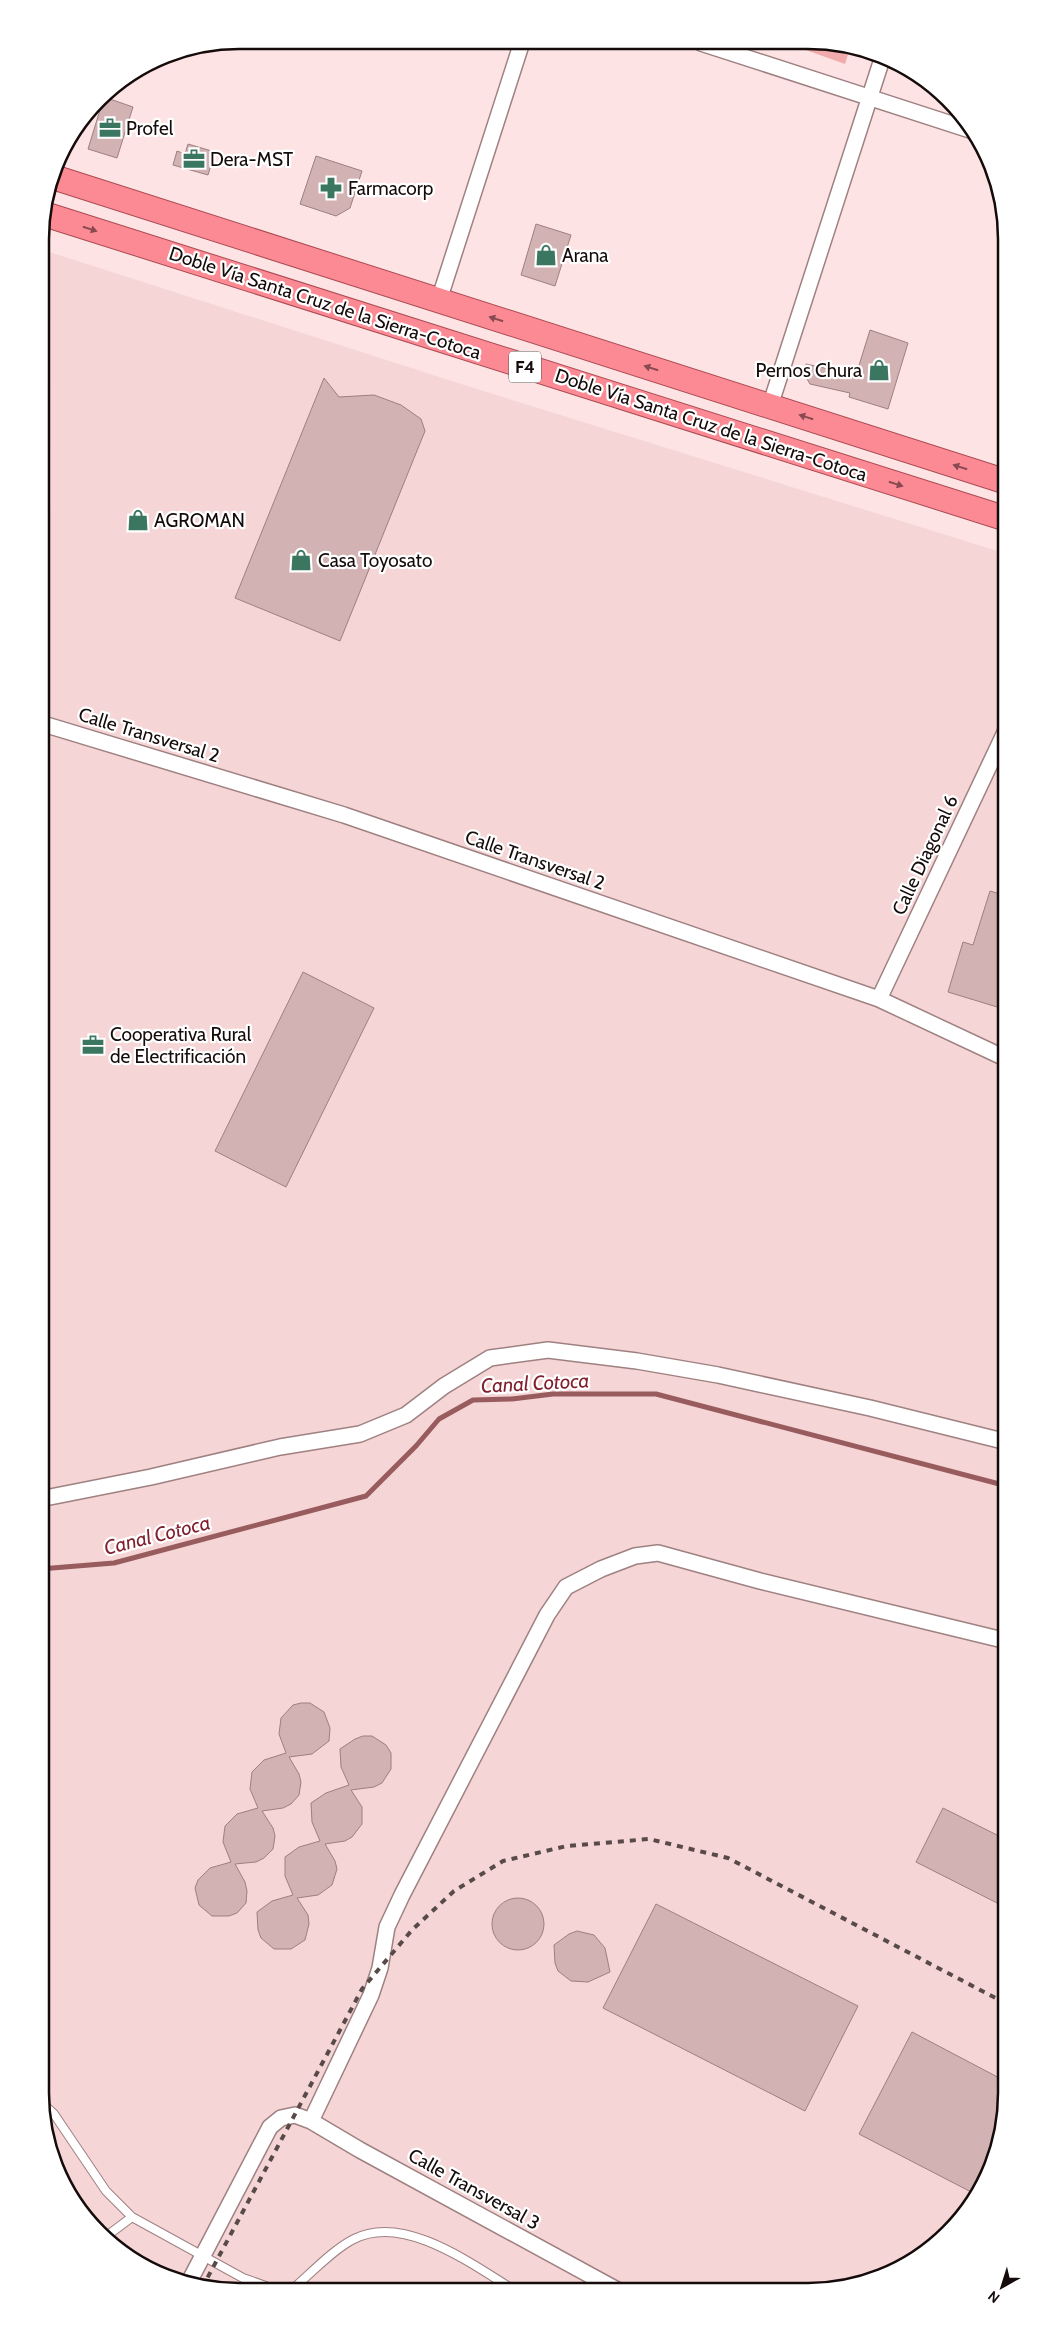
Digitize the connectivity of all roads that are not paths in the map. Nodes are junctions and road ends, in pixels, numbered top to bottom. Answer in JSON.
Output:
{"nodes":[{"id":1,"x":520,"y":49,"type":"edge"},
{"id":2,"x":720,"y":49,"type":"edge"},
{"id":3,"x":881,"y":63,"type":"edge"},
{"id":4,"x":870,"y":97,"type":"junction"},
{"id":5,"x":962,"y":127,"type":"edge"},
{"id":6,"x":59,"y":179,"type":"edge"},
{"id":7,"x":50,"y":216,"type":"edge"},
{"id":8,"x":439,"y":300,"type":"junction"},
{"id":9,"x":770,"y":406,"type":"junction"},
{"id":10,"x":998,"y":479,"type":"edge"},
{"id":11,"x":998,"y":516,"type":"edge"},
{"id":12,"x":49,"y":725,"type":"edge"},
{"id":13,"x":998,"y":747,"type":"edge"},
{"id":14,"x":879,"y":999,"type":"junction"},
{"id":15,"x":998,"y":1055,"type":"edge"},
{"id":16,"x":998,"y":1440,"type":"edge"},
{"id":17,"x":49,"y":1496,"type":"edge"},
{"id":18,"x":998,"y":1640,"type":"edge"},
{"id":19,"x":49,"y":2110,"type":"edge"},
{"id":20,"x":311,"y":2120,"type":"junction"},
{"id":21,"x":132,"y":2217,"type":"junction"},
{"id":22,"x":110,"y":2233,"type":"edge"},
{"id":23,"x":204,"y":2255,"type":"junction"},
{"id":24,"x":192,"y":2277,"type":"edge"},
{"id":25,"x":257,"y":2283,"type":"edge"},
{"id":26,"x":300,"y":2283,"type":"edge"},
{"id":27,"x":503,"y":2283,"type":"edge"},
{"id":28,"x":604,"y":2283,"type":"edge"}],
"edges":[{"from":1,"to":8,"type":"street"},
{"from":2,"to":4,"type":"street"},
{"from":3,"to":4,"type":"street"},
{"from":4,"to":5,"type":"street"},
{"from":4,"to":9,"type":"street"},
{"from":6,"to":8,"type":"highway","name":"Doble Vía Santa Cruz de la Sierra-Cotoca","number":"F4"},
{"from":7,"to":11,"type":"highway","name":"Doble Vía Santa Cruz de la Sierra-Cotoca","number":"F4","one_way":true},
{"from":9,"to":8,"type":"highway","name":"Doble Vía Santa Cruz de la Sierra-Cotoca","number":"F4","one_way":true},
{"from":10,"to":9,"type":"highway","name":"Doble Vía Santa Cruz de la Sierra-Cotoca","number":"F4","one_way":true},
{"from":12,"to":14,"type":"street","name":"Calle Transversal 2"},
{"from":13,"to":14,"type":"street","name":"Calle Diagonal 6"},
{"from":14,"to":15,"type":"street","name":"Calle Transversal 2"},
{"from":16,"to":17,"type":"street"},
{"from":18,"to":20,"type":"street"},
{"from":19,"to":21,"type":"lane"},
{"from":20,"to":23,"type":"street"},
{"from":20,"to":28,"type":"street","name":"Calle Transversal 3"},
{"from":21,"to":22,"type":"lane"},
{"from":21,"to":23,"type":"lane"},
{"from":23,"to":24,"type":"street"},
{"from":23,"to":25,"type":"lane"},
{"from":26,"to":27,"type":"lane"}]}
